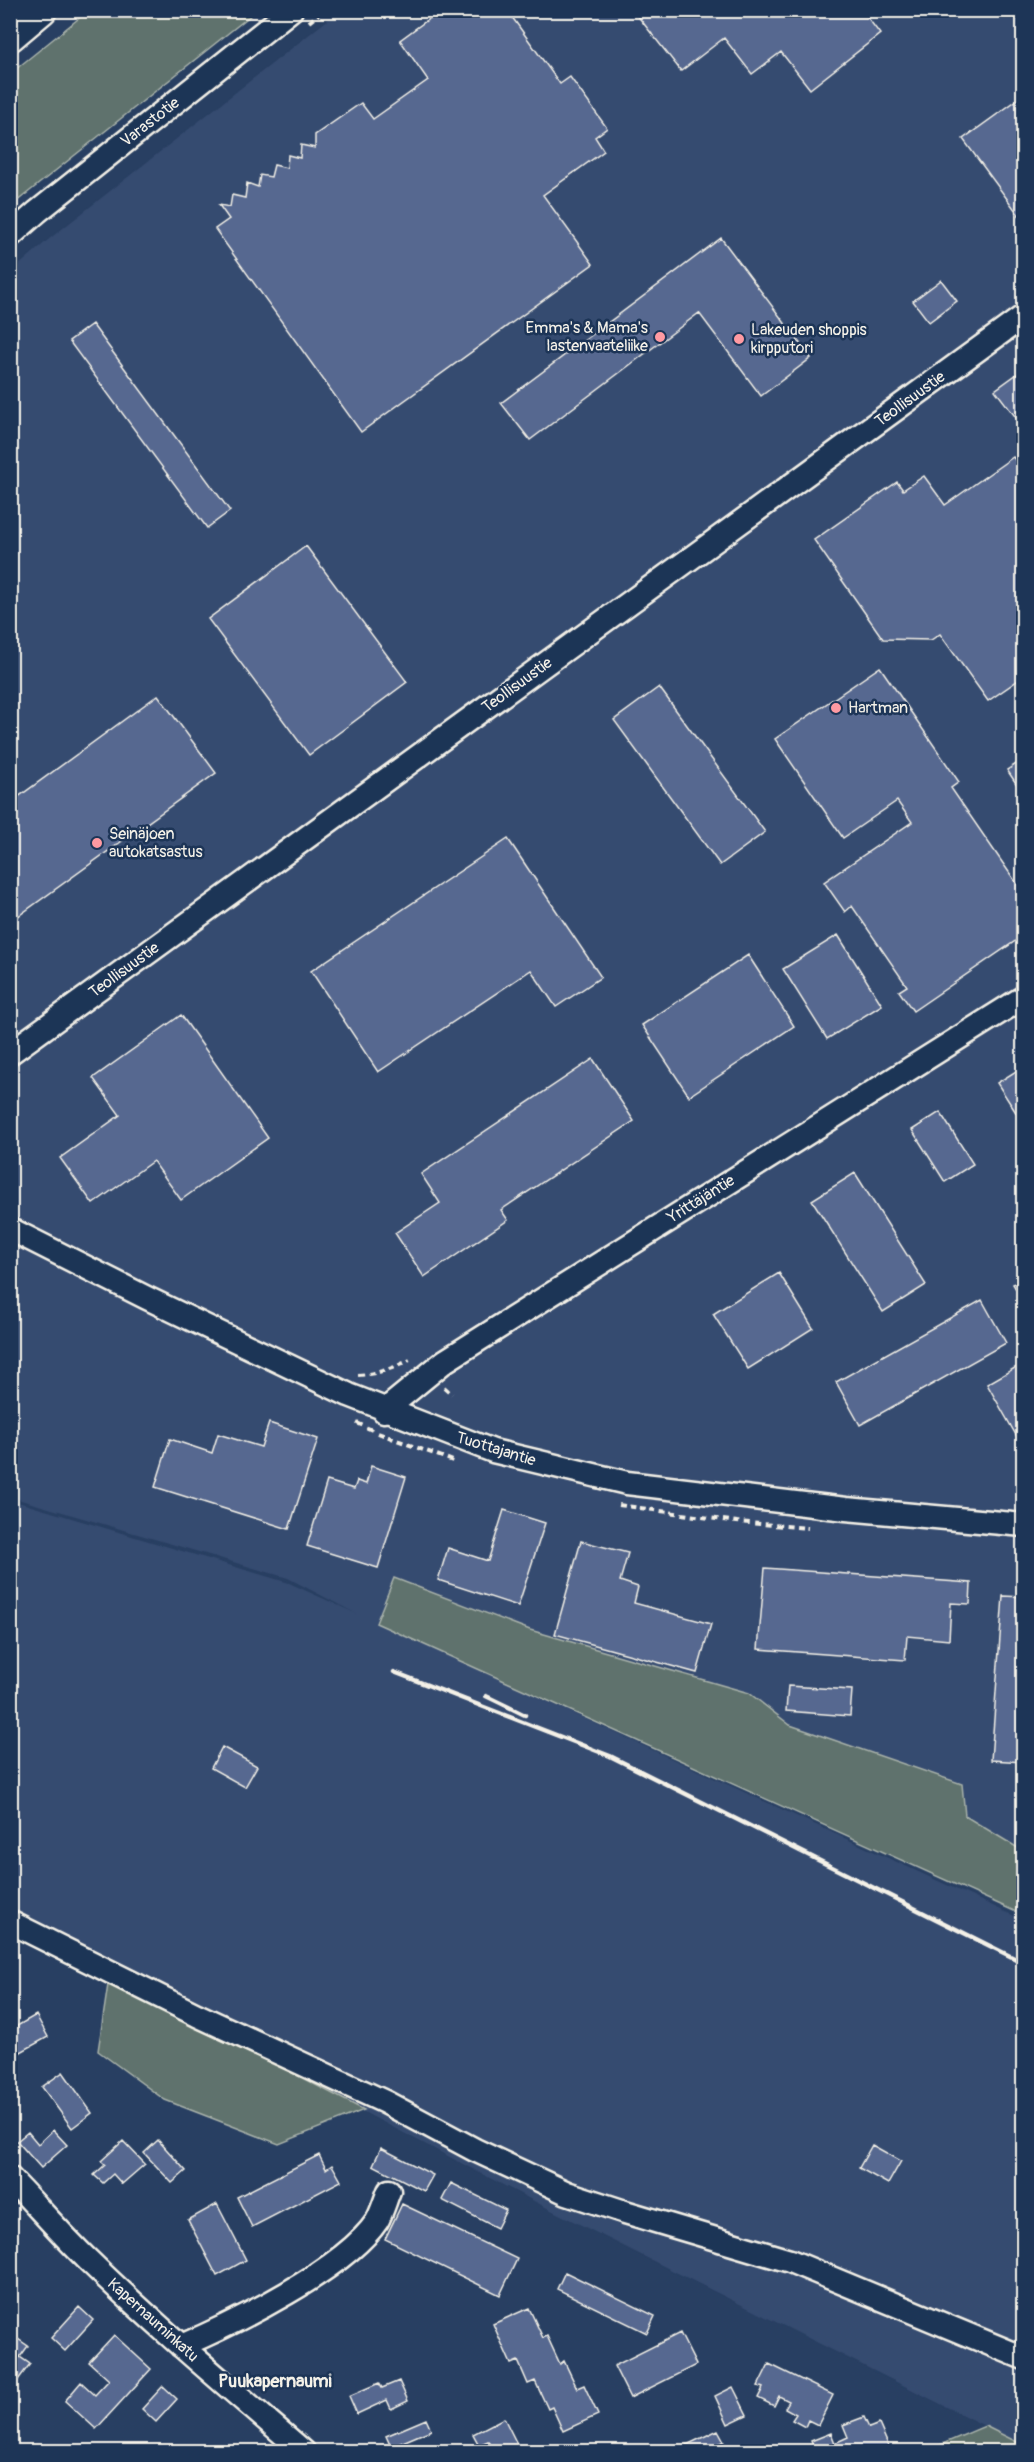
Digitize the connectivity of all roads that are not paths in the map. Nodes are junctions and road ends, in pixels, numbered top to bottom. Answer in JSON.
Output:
{"nodes":[{"id":1,"x":42,"y":10,"type":"edge"},
{"id":2,"x":291,"y":10,"type":"edge"},
{"id":3,"x":10,"y":37,"type":"edge"},
{"id":4,"x":10,"y":236,"type":"edge"},
{"id":5,"x":1023,"y":316,"type":"edge"},
{"id":6,"x":1023,"y":997,"type":"edge"},
{"id":7,"x":10,"y":1053,"type":"edge"},
{"id":8,"x":10,"y":1229,"type":"edge"},
{"id":9,"x":384,"y":1411,"type":"junction"},
{"id":10,"x":1023,"y":1525,"type":"edge"},
{"id":11,"x":10,"y":1922,"type":"edge"},
{"id":12,"x":10,"y":2178,"type":"edge"},
{"id":13,"x":389,"y":2191,"type":"dead end"},
{"id":14,"x":181,"y":2346,"type":"junction"},
{"id":15,"x":1023,"y":2358,"type":"edge"},
{"id":16,"x":304,"y":2451,"type":"edge"}],
"edges":[{"from":1,"to":3,"type":"main road"},
{"from":2,"to":4,"type":"street","name":"Varastotie"},
{"from":5,"to":7,"type":"street","name":"Teollisuustie"},
{"from":6,"to":9,"type":"street","name":"Yrittäjäntie"},
{"from":8,"to":9,"type":"street","name":"Tuottajantie"},
{"from":9,"to":10,"type":"street","name":"Tuottajantie"},
{"from":11,"to":15,"type":"street"},
{"from":12,"to":14,"type":"street","name":"Kapernauminkatu"},
{"from":13,"to":14,"type":"street"},
{"from":14,"to":16,"type":"street","name":"Kapernauminkatu"}]}
